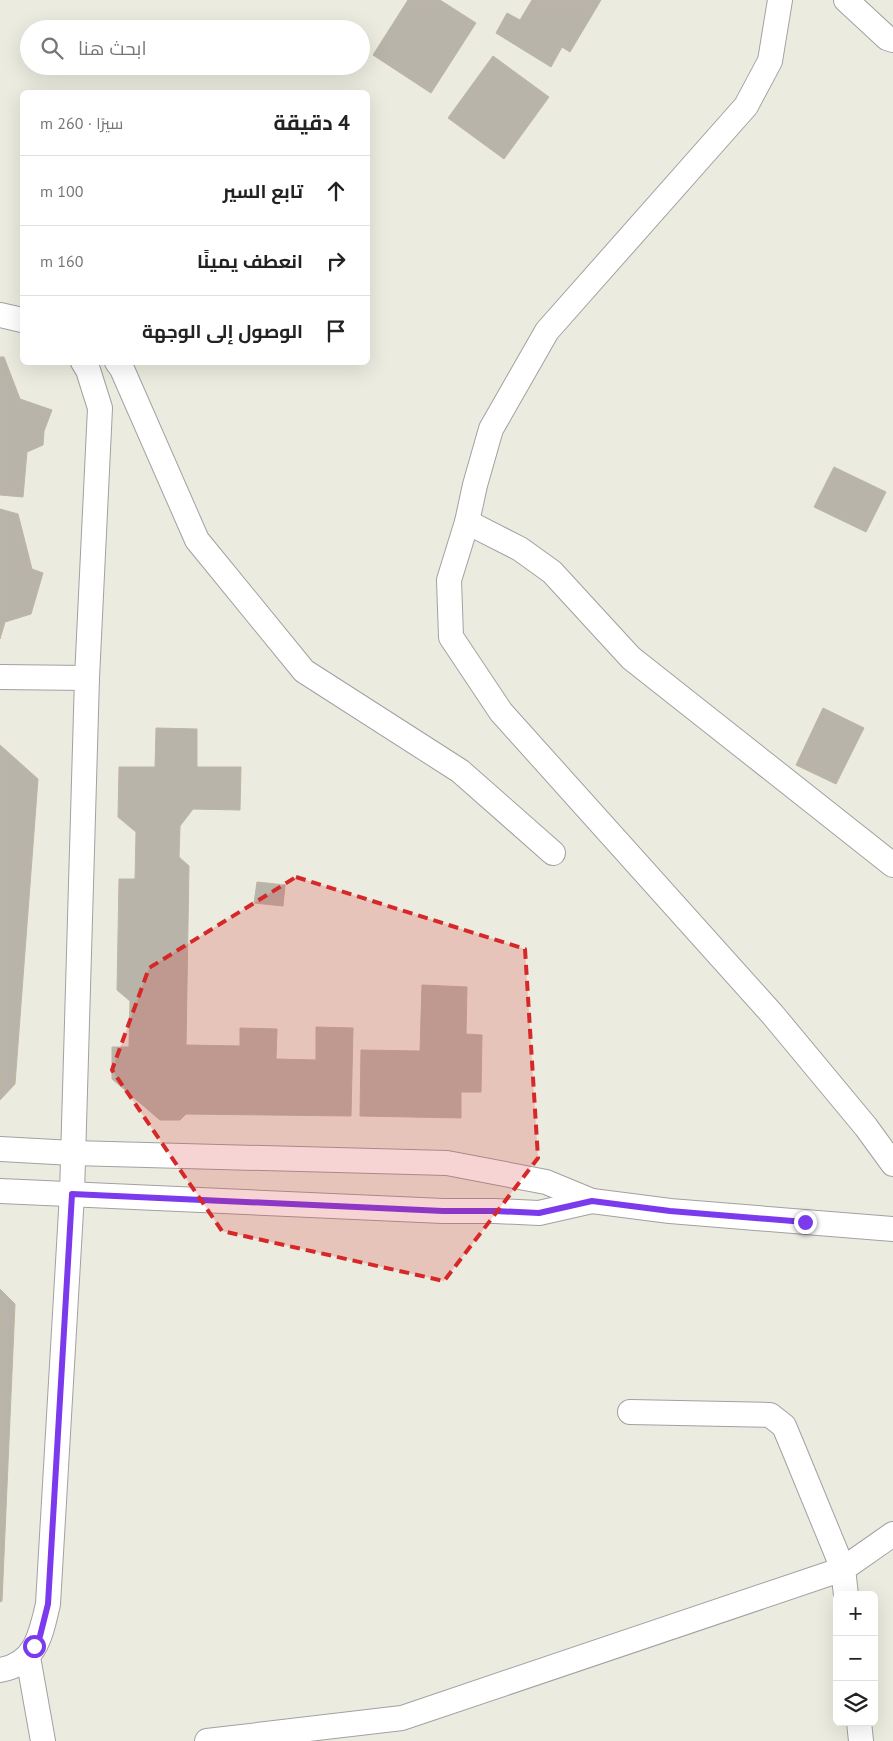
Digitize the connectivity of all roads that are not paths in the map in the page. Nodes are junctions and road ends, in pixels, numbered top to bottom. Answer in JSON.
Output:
{"nodes":[{"id":1,"x":780,"y":0,"type":"edge"},
{"id":2,"x":846,"y":0,"type":"edge"},
{"id":3,"x":893,"y":40,"type":"edge"},
{"id":4,"x":0,"y":315,"type":"edge"},
{"id":5,"x":20,"y":320,"type":"edge"},
{"id":6,"x":85,"y":365,"type":"edge"},
{"id":7,"x":119,"y":365,"type":"edge"},
{"id":8,"x":467,"y":522,"type":"junction"},
{"id":9,"x":0,"y":677,"type":"edge"},
{"id":10,"x":87,"y":678,"type":"junction"},
{"id":11,"x":553,"y":853,"type":"dead end"},
{"id":12,"x":893,"y":865,"type":"edge"},
{"id":13,"x":0,"y":1149,"type":"edge"},
{"id":14,"x":73,"y":1153,"type":"junction"},
{"id":15,"x":893,"y":1164,"type":"edge"},
{"id":16,"x":0,"y":1191,"type":"edge"},
{"id":17,"x":72,"y":1194,"type":"junction"},
{"id":18,"x":592,"y":1201,"type":"junction"},
{"id":19,"x":893,"y":1230,"type":"edge"},
{"id":20,"x":630,"y":1412,"type":"dead end"},
{"id":21,"x":893,"y":1534,"type":"edge"},
{"id":22,"x":843,"y":1569,"type":"junction"},
{"id":23,"x":846,"y":1591,"type":"edge"},
{"id":24,"x":28,"y":1657,"type":"junction"},
{"id":25,"x":0,"y":1670,"type":"edge"},
{"id":26,"x":859,"y":1726,"type":"edge"},
{"id":27,"x":43,"y":1741,"type":"edge"},
{"id":28,"x":207,"y":1741,"type":"edge"},
{"id":29,"x":861,"y":1741,"type":"edge"}],
"edges":[{"from":1,"to":8,"type":"street"},
{"from":2,"to":3,"type":"street"},
{"from":4,"to":5,"type":"street"},
{"from":6,"to":10,"type":"street"},
{"from":7,"to":11,"type":"street"},
{"from":8,"to":12,"type":"street"},
{"from":8,"to":15,"type":"street"},
{"from":9,"to":10,"type":"street"},
{"from":10,"to":14,"type":"street"},
{"from":13,"to":14,"type":"street"},
{"from":14,"to":17,"type":"street"},
{"from":14,"to":18,"type":"street"},
{"from":16,"to":17,"type":"street"},
{"from":17,"to":18,"type":"street"},
{"from":17,"to":24,"type":"street"},
{"from":18,"to":19,"type":"street"},
{"from":20,"to":22,"type":"street"},
{"from":21,"to":22,"type":"street"},
{"from":22,"to":23,"type":"street"},
{"from":22,"to":28,"type":"street"},
{"from":24,"to":25,"type":"street"},
{"from":24,"to":27,"type":"street"},
{"from":26,"to":29,"type":"street"}]}
